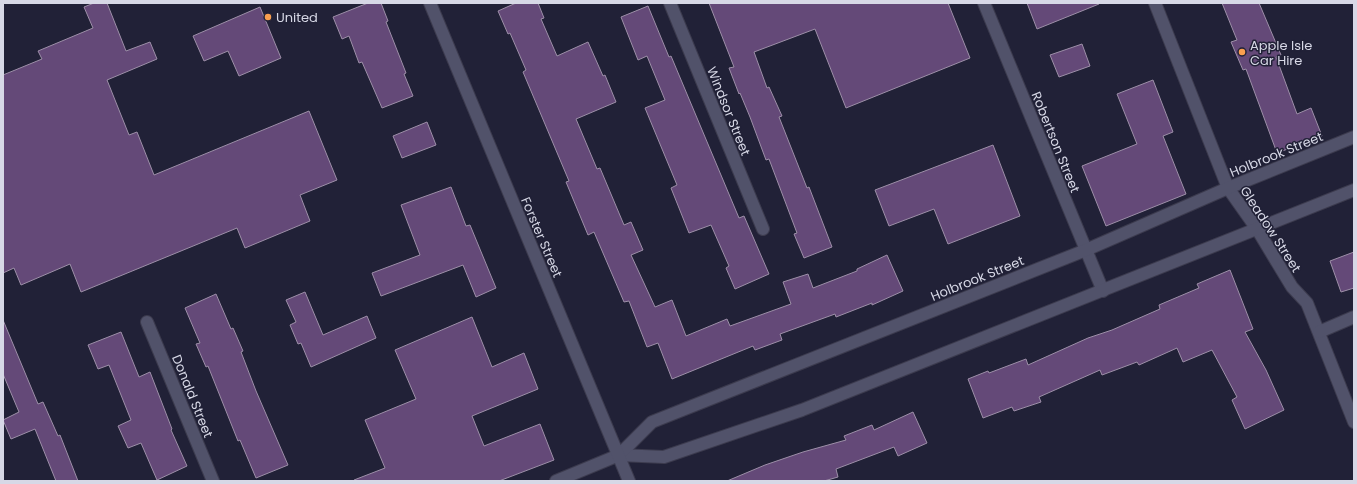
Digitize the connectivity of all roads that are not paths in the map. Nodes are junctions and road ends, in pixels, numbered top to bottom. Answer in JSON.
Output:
{"nodes":[{"id":1,"x":430,"y":3,"type":"edge"},
{"id":2,"x":670,"y":3,"type":"edge"},
{"id":3,"x":984,"y":3,"type":"edge"},
{"id":4,"x":1155,"y":3,"type":"edge"},
{"id":5,"x":1354,"y":137,"type":"edge"},
{"id":6,"x":1228,"y":188,"type":"junction"},
{"id":7,"x":1354,"y":190,"type":"edge"},
{"id":8,"x":763,"y":229,"type":"dead end"},
{"id":9,"x":1257,"y":229,"type":"junction"},
{"id":10,"x":1086,"y":250,"type":"junction"},
{"id":11,"x":1103,"y":291,"type":"junction"},
{"id":12,"x":1354,"y":317,"type":"edge"},
{"id":13,"x":147,"y":322,"type":"dead end"},
{"id":14,"x":1319,"y":332,"type":"junction"},
{"id":15,"x":1354,"y":422,"type":"edge"},
{"id":16,"x":619,"y":455,"type":"junction"},
{"id":17,"x":213,"y":481,"type":"edge"},
{"id":18,"x":556,"y":481,"type":"edge"},
{"id":19,"x":629,"y":481,"type":"edge"}],
"edges":[{"from":1,"to":16,"type":"street","name":"Forster Street"},
{"from":2,"to":8,"type":"street","name":"Windsor Street"},
{"from":3,"to":10,"type":"street","name":"Robertson Street"},
{"from":4,"to":6,"type":"street","name":"Gleadow Street"},
{"from":5,"to":6,"type":"street","name":"Holbrook Street"},
{"from":6,"to":9,"type":"street","name":"Gleadow Street"},
{"from":6,"to":10,"type":"street","name":"Holbrook Street"},
{"from":7,"to":9,"type":"street","name":"Holbrook Street"},
{"from":9,"to":11,"type":"street","name":"Holbrook Street"},
{"from":9,"to":14,"type":"street","name":"Gleadow Street"},
{"from":10,"to":11,"type":"street","name":"Robertson Street"},
{"from":10,"to":16,"type":"street","name":"Holbrook Street"},
{"from":11,"to":16,"type":"street","name":"Holbrook Street"},
{"from":12,"to":14,"type":"street"},
{"from":13,"to":17,"type":"street","name":"Donald Street"},
{"from":14,"to":15,"type":"street","name":"Gleadow Street"},
{"from":16,"to":18,"type":"street","name":"Holbrook Street"},
{"from":16,"to":19,"type":"street","name":"Forster Street"}]}
